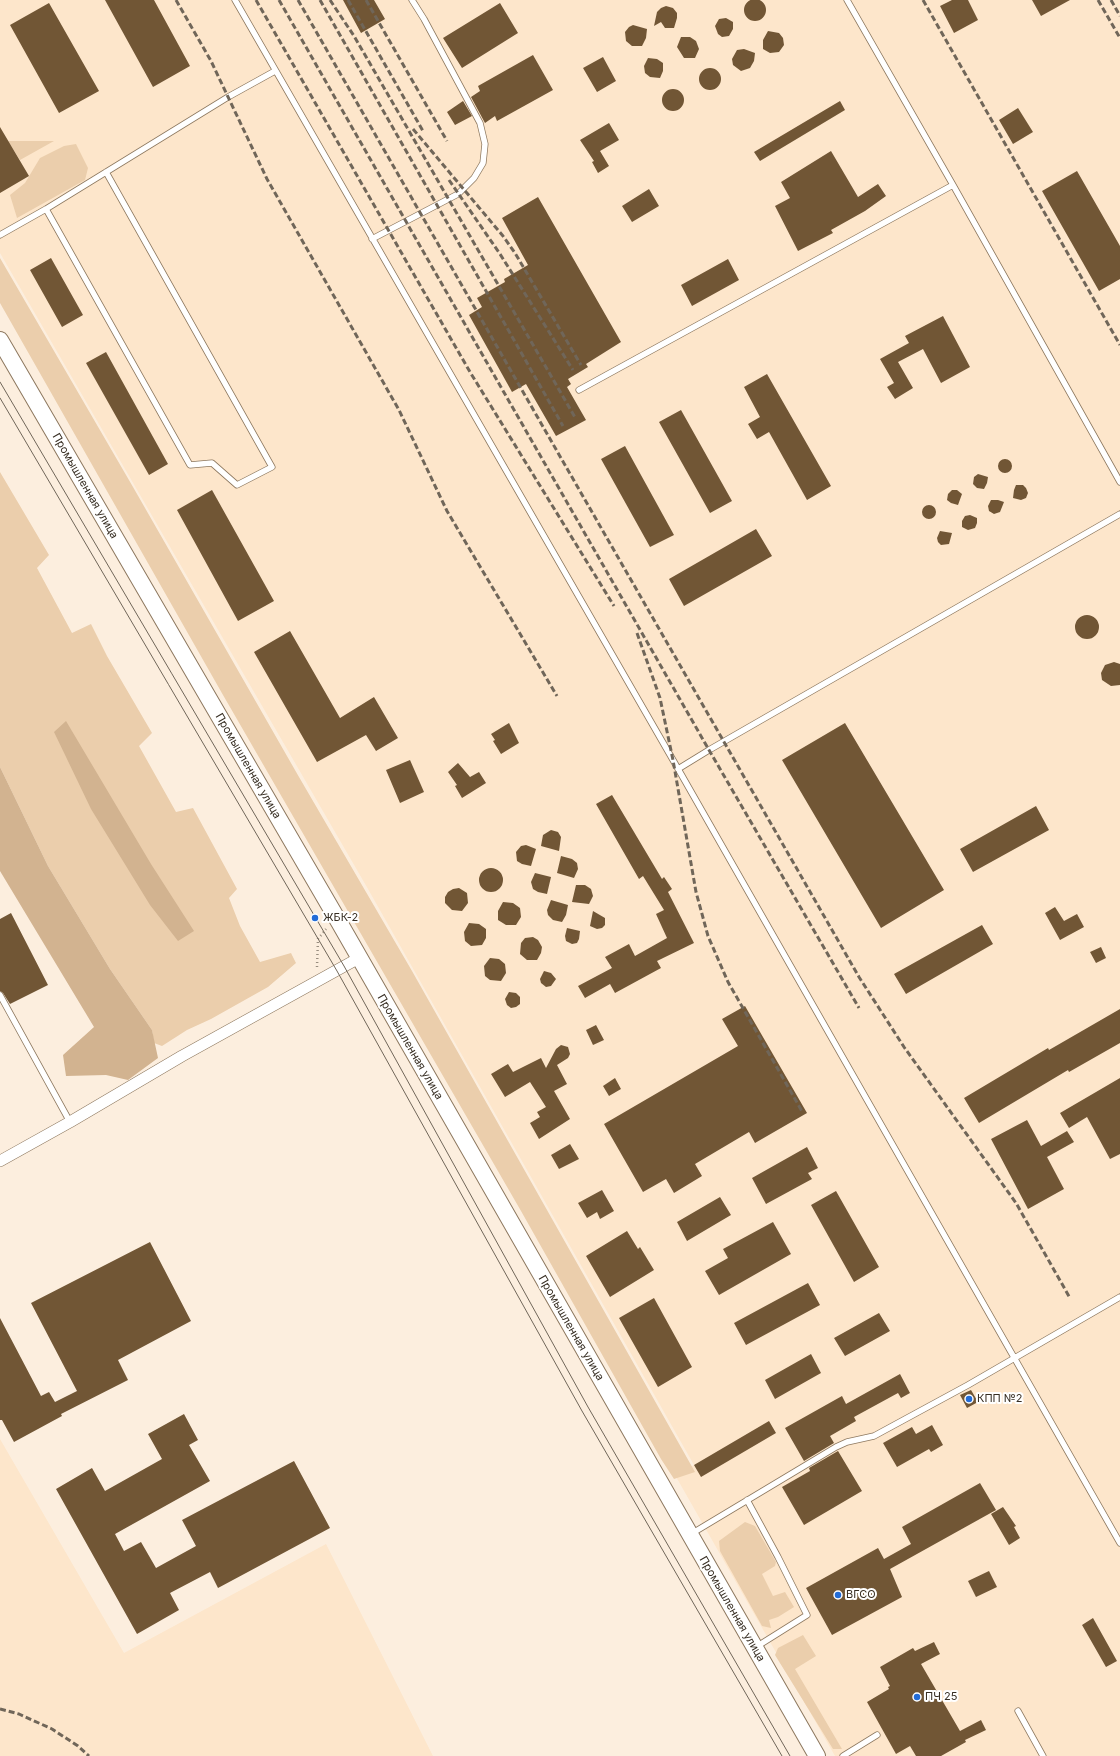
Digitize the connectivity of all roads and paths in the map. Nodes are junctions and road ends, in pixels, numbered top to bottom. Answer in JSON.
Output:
{"nodes":[{"id":1,"x":235,"y":0,"type":"edge"},
{"id":2,"x":412,"y":0,"type":"edge"},
{"id":3,"x":847,"y":0,"type":"edge"},
{"id":4,"x":275,"y":71,"type":"junction"},
{"id":5,"x":106,"y":172,"type":"junction"},
{"id":6,"x":953,"y":185,"type":"junction"},
{"id":7,"x":46,"y":209,"type":"junction"},
{"id":8,"x":0,"y":235,"type":"edge"},
{"id":9,"x":372,"y":239,"type":"junction"},
{"id":10,"x":0,"y":340,"type":"edge"},
{"id":11,"x":579,"y":390,"type":"dead end"},
{"id":12,"x":1120,"y":482,"type":"edge"},
{"id":13,"x":1120,"y":514,"type":"edge"},
{"id":14,"x":678,"y":769,"type":"junction"},
{"id":15,"x":326,"y":929,"type":"dead end"},
{"id":16,"x":359,"y":958,"type":"junction"},
{"id":17,"x":318,"y":981,"type":"junction"},
{"id":18,"x":0,"y":995,"type":"edge"},
{"id":19,"x":70,"y":1122,"type":"junction"},
{"id":20,"x":0,"y":1161,"type":"edge"},
{"id":21,"x":1120,"y":1297,"type":"edge"},
{"id":22,"x":1015,"y":1358,"type":"junction"},
{"id":23,"x":747,"y":1500,"type":"junction"},
{"id":24,"x":689,"y":1535,"type":"junction"},
{"id":25,"x":1120,"y":1543,"type":"edge"},
{"id":26,"x":754,"y":1648,"type":"junction"},
{"id":27,"x":1018,"y":1711,"type":"dead end"},
{"id":28,"x":877,"y":1735,"type":"dead end"},
{"id":29,"x":817,"y":1756,"type":"edge"},
{"id":30,"x":843,"y":1756,"type":"edge"},
{"id":31,"x":1043,"y":1756,"type":"edge"}],
"edges":[{"from":1,"to":4,"type":"lane"},
{"from":2,"to":9,"type":"lane"},
{"from":3,"to":6,"type":"lane"},
{"from":4,"to":5,"type":"lane"},
{"from":4,"to":9,"type":"lane"},
{"from":5,"to":7,"type":"lane"},
{"from":5,"to":7,"type":"lane"},
{"from":6,"to":11,"type":"lane"},
{"from":6,"to":12,"type":"lane"},
{"from":7,"to":8,"type":"lane"},
{"from":9,"to":14,"type":"lane"},
{"from":10,"to":16,"type":"street","name":"Промышленная улица"},
{"from":13,"to":14,"type":"lane"},
{"from":14,"to":22,"type":"lane"},
{"from":15,"to":17,"type":"path"},
{"from":16,"to":17,"type":"street"},
{"from":16,"to":24,"type":"street","name":"Промышленная улица"},
{"from":17,"to":19,"type":"street"},
{"from":18,"to":19,"type":"lane"},
{"from":19,"to":20,"type":"street"},
{"from":21,"to":22,"type":"lane"},
{"from":22,"to":23,"type":"lane"},
{"from":22,"to":25,"type":"lane"},
{"from":23,"to":24,"type":"lane"},
{"from":23,"to":26,"type":"lane"},
{"from":24,"to":26,"type":"street","name":"Промышленная улица"},
{"from":26,"to":29,"type":"street","name":"Промышленная улица"},
{"from":27,"to":31,"type":"lane"},
{"from":28,"to":30,"type":"lane"}]}
